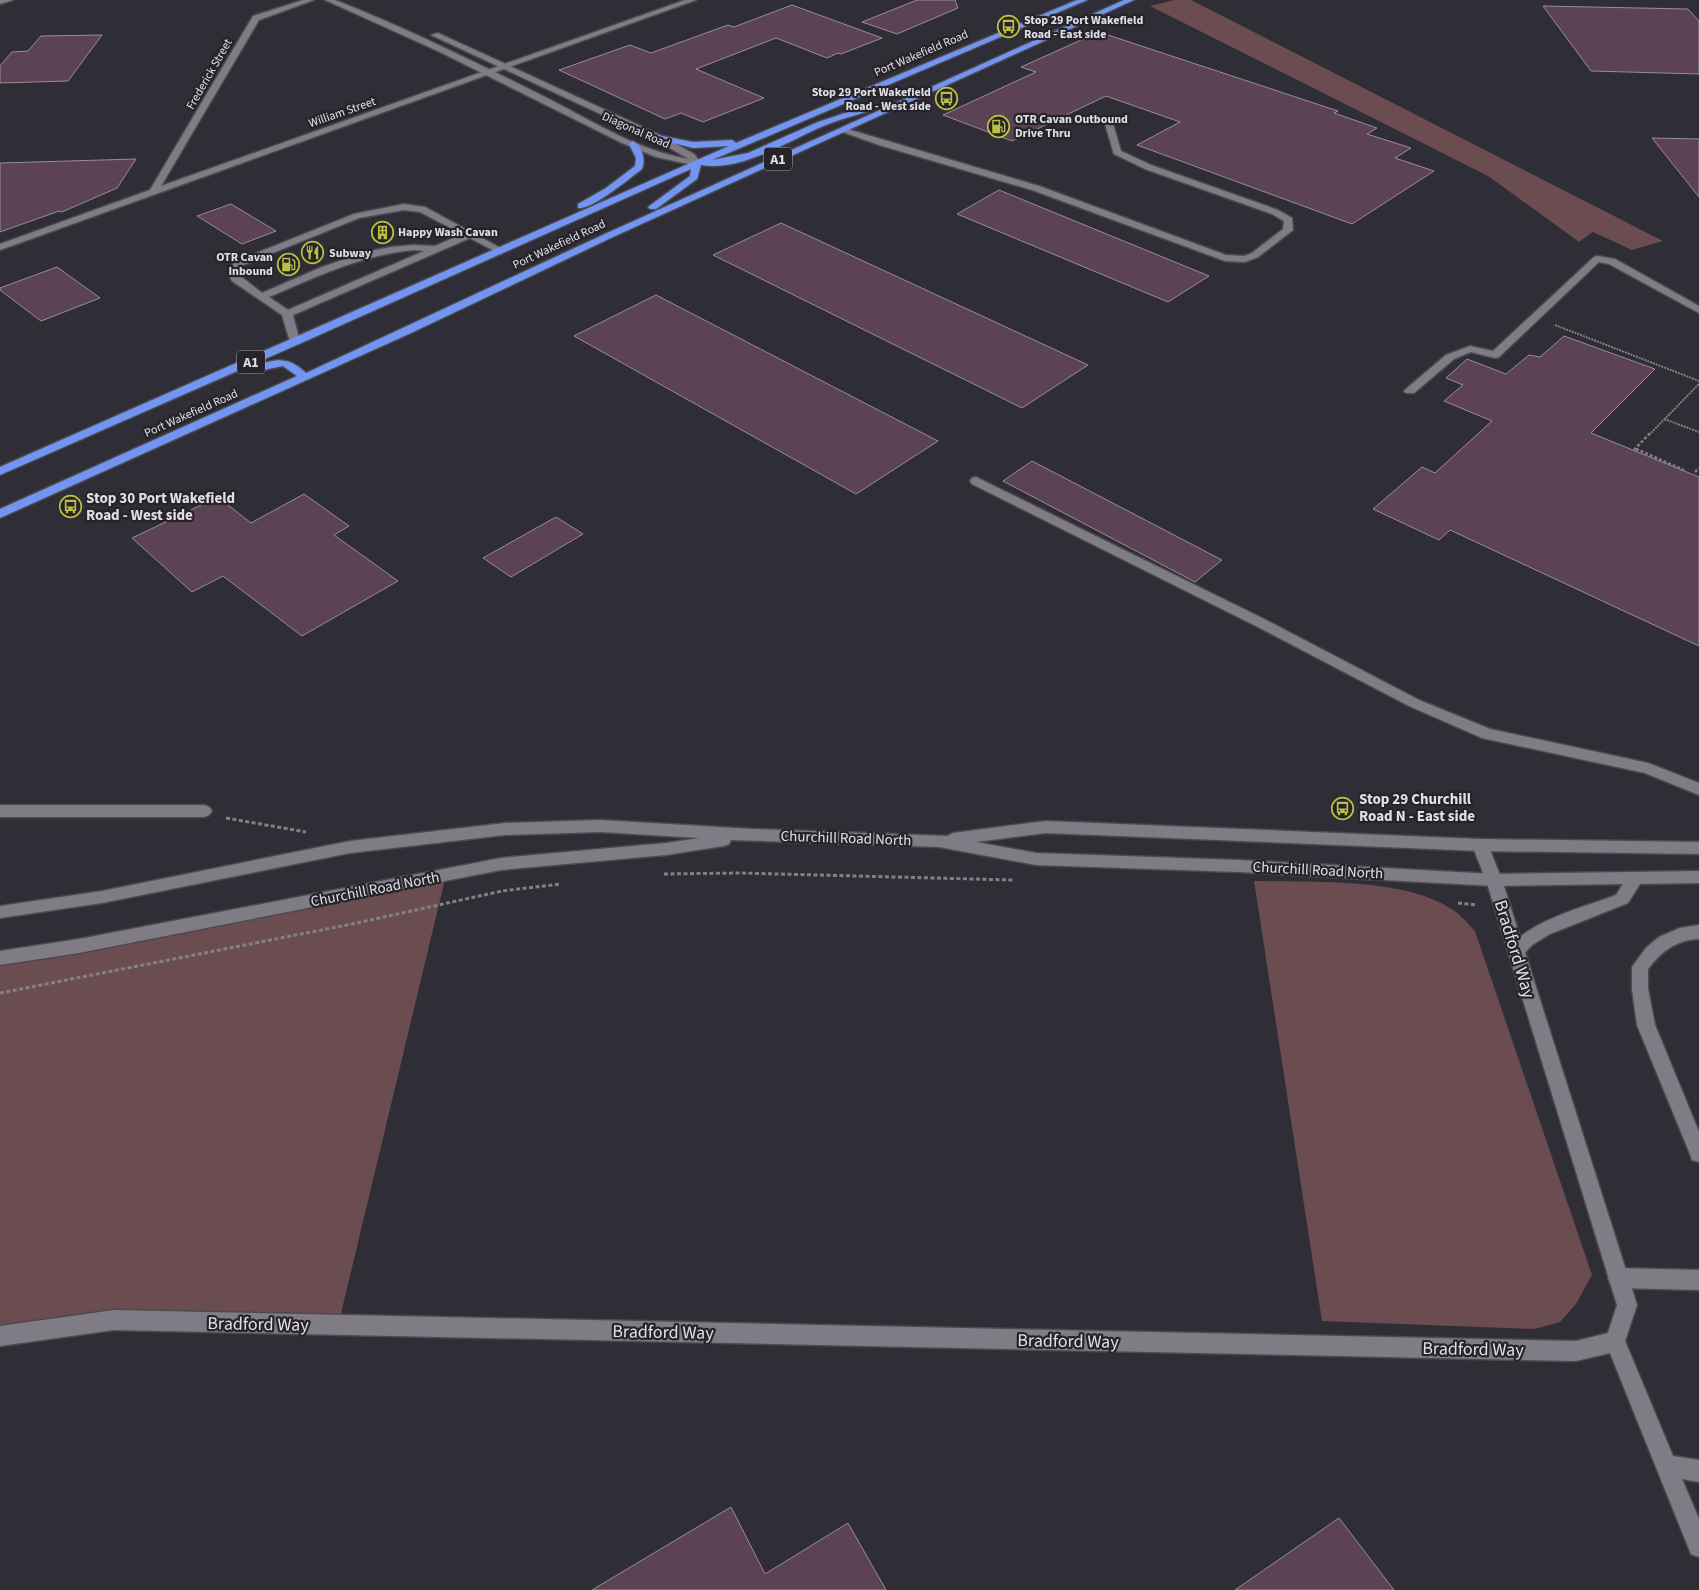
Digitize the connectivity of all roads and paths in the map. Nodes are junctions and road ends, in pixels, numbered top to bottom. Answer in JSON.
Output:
{"nodes":[{"id":1,"x":8,"y":0,"type":"edge"},
{"id":2,"x":310,"y":0,"type":"edge"},
{"id":3,"x":329,"y":0,"type":"edge"},
{"id":4,"x":352,"y":0,"type":"edge"},
{"id":5,"x":692,"y":0,"type":"edge"},
{"id":6,"x":1083,"y":0,"type":"edge"},
{"id":7,"x":1130,"y":0,"type":"edge"},
{"id":8,"x":0,"y":2,"type":"edge"},
{"id":9,"x":360,"y":3,"type":"dead end"},
{"id":10,"x":431,"y":33,"type":"dead end"},
{"id":11,"x":505,"y":68,"type":"junction"},
{"id":12,"x":490,"y":73,"type":"junction"},
{"id":13,"x":945,"y":82,"type":"junction"},
{"id":14,"x":1109,"y":124,"type":"dead end"},
{"id":15,"x":841,"y":130,"type":"junction"},
{"id":16,"x":655,"y":136,"type":"junction"},
{"id":17,"x":749,"y":140,"type":"junction"},
{"id":18,"x":633,"y":144,"type":"junction"},
{"id":19,"x":698,"y":163,"type":"junction"},
{"id":20,"x":154,"y":191,"type":"junction"},
{"id":21,"x":469,"y":235,"type":"junction"},
{"id":22,"x":610,"y":235,"type":"junction"},
{"id":23,"x":0,"y":247,"type":"edge"},
{"id":24,"x":437,"y":249,"type":"junction"},
{"id":25,"x":501,"y":251,"type":"junction"},
{"id":26,"x":261,"y":297,"type":"junction"},
{"id":27,"x":1699,"y":310,"type":"edge"},
{"id":28,"x":287,"y":314,"type":"junction"},
{"id":29,"x":1552,"y":324,"type":"dead end"},
{"id":30,"x":295,"y":342,"type":"junction"},
{"id":31,"x":304,"y":377,"type":"junction"},
{"id":32,"x":202,"y":383,"type":"junction"},
{"id":33,"x":1699,"y":383,"type":"edge"},
{"id":34,"x":1410,"y":391,"type":"dead end"},
{"id":35,"x":1664,"y":419,"type":"dead end"},
{"id":36,"x":1699,"y":432,"type":"edge"},
{"id":37,"x":1699,"y":468,"type":"edge"},
{"id":38,"x":1684,"y":470,"type":"dead end"},
{"id":39,"x":0,"y":471,"type":"edge"},
{"id":40,"x":1695,"y":472,"type":"dead end"},
{"id":41,"x":976,"y":481,"type":"dead end"},
{"id":42,"x":31,"y":501,"type":"junction"},
{"id":43,"x":0,"y":507,"type":"edge"},
{"id":44,"x":0,"y":514,"type":"edge"},
{"id":45,"x":1699,"y":789,"type":"edge"},
{"id":46,"x":0,"y":811,"type":"edge"},
{"id":47,"x":204,"y":812,"type":"joint"},
{"id":48,"x":307,"y":832,"type":"dead end"},
{"id":49,"x":753,"y":835,"type":"junction"},
{"id":50,"x":939,"y":841,"type":"junction"},
{"id":51,"x":1480,"y":845,"type":"junction"},
{"id":52,"x":1699,"y":848,"type":"edge"},
{"id":53,"x":661,"y":874,"type":"dead end"},
{"id":54,"x":1699,"y":877,"type":"edge"},
{"id":55,"x":1635,"y":878,"type":"junction"},
{"id":56,"x":1019,"y":880,"type":"dead end"},
{"id":57,"x":1494,"y":880,"type":"junction"},
{"id":58,"x":566,"y":883,"type":"dead end"},
{"id":59,"x":1452,"y":902,"type":"dead end"},
{"id":60,"x":1502,"y":907,"type":"junction"},
{"id":61,"x":0,"y":912,"type":"edge"},
{"id":62,"x":1699,"y":932,"type":"edge"},
{"id":63,"x":1516,"y":951,"type":"junction"},
{"id":64,"x":0,"y":958,"type":"edge"},
{"id":65,"x":0,"y":994,"type":"edge"},
{"id":66,"x":1699,"y":1154,"type":"edge"},
{"id":67,"x":1618,"y":1278,"type":"junction"},
{"id":68,"x":1699,"y":1280,"type":"edge"},
{"id":69,"x":0,"y":1336,"type":"edge"},
{"id":70,"x":1615,"y":1341,"type":"junction"},
{"id":71,"x":1666,"y":1466,"type":"junction"},
{"id":72,"x":1699,"y":1471,"type":"edge"},
{"id":73,"x":1699,"y":1546,"type":"edge"}],
"edges":[{"from":1,"to":8,"type":"street"},
{"from":2,"to":20,"type":"street","name":"Frederick Street"},
{"from":3,"to":12,"type":"street","name":"Diagonal Road"},
{"from":4,"to":9,"type":"street"},
{"from":5,"to":11,"type":"street","name":"William Street"},
{"from":6,"to":17,"type":"highway","name":"Port Wakefield Road","number":"A1"},
{"from":7,"to":13,"type":"highway","name":"Port Wakefield Road","number":"A1"},
{"from":10,"to":11,"type":"street","name":"Diagonal Road"},
{"from":11,"to":12,"type":"street","name":"William Street"},
{"from":11,"to":16,"type":"street","name":"Diagonal Road"},
{"from":12,"to":18,"type":"street","name":"Diagonal Road"},
{"from":12,"to":20,"type":"street","name":"William Street"},
{"from":13,"to":15,"type":"highway","name":"Port Wakefield Road","number":"A1"},
{"from":13,"to":19,"type":"highway"},
{"from":14,"to":15,"type":"street"},
{"from":15,"to":22,"type":"highway","name":"Port Wakefield Road","number":"A1"},
{"from":16,"to":17,"type":"highway"},
{"from":16,"to":19,"type":"street","name":"Diagonal Road"},
{"from":17,"to":19,"type":"highway","name":"Port Wakefield Road","number":"A1"},
{"from":18,"to":19,"type":"street","name":"Diagonal Road"},
{"from":18,"to":25,"type":"highway"},
{"from":19,"to":22,"type":"highway"},
{"from":19,"to":25,"type":"highway","name":"Port Wakefield Road","number":"A1"},
{"from":20,"to":23,"type":"street","name":"William Street"},
{"from":21,"to":24,"type":"street"},
{"from":21,"to":25,"type":"street"},
{"from":21,"to":26,"type":"street"},
{"from":22,"to":31,"type":"highway","name":"Port Wakefield Road","number":"A1"},
{"from":24,"to":26,"type":"street"},
{"from":24,"to":28,"type":"street"},
{"from":25,"to":30,"type":"highway","name":"Port Wakefield Road","number":"A1"},
{"from":26,"to":28,"type":"street"},
{"from":27,"to":34,"type":"street"},
{"from":28,"to":30,"type":"street"},
{"from":29,"to":33,"type":"path"},
{"from":30,"to":32,"type":"highway","name":"Port Wakefield Road","number":"A1"},
{"from":31,"to":32,"type":"highway"},
{"from":31,"to":42,"type":"highway","name":"Port Wakefield Road","number":"A1"},
{"from":32,"to":39,"type":"highway","name":"Port Wakefield Road","number":"A1"},
{"from":33,"to":38,"type":"path"},
{"from":35,"to":36,"type":"path"},
{"from":37,"to":40,"type":"path"},
{"from":41,"to":45,"type":"street"},
{"from":42,"to":43,"type":"highway"},
{"from":42,"to":44,"type":"highway","name":"Port Wakefield Road","number":"A1"},
{"from":46,"to":47,"type":"street"},
{"from":47,"to":48,"type":"path"},
{"from":49,"to":50,"type":"street","name":"Churchill Road North"},
{"from":49,"to":61,"type":"street","name":"Churchill Road North"},
{"from":49,"to":64,"type":"street","name":"Churchill Road North"},
{"from":50,"to":51,"type":"street","name":"Churchill Road North"},
{"from":50,"to":57,"type":"street","name":"Churchill Road North"},
{"from":51,"to":52,"type":"street","name":"Churchill Road North"},
{"from":51,"to":57,"type":"street","name":"Bradford Way"},
{"from":53,"to":56,"type":"path"},
{"from":54,"to":55,"type":"street","name":"Churchill Road North"},
{"from":55,"to":57,"type":"street","name":"Churchill Road North"},
{"from":55,"to":63,"type":"street"},
{"from":57,"to":60,"type":"street","name":"Bradford Way"},
{"from":58,"to":65,"type":"path"},
{"from":59,"to":60,"type":"path"},
{"from":60,"to":63,"type":"street","name":"Bradford Way"},
{"from":62,"to":66,"type":"street"},
{"from":63,"to":67,"type":"street","name":"Bradford Way"},
{"from":67,"to":68,"type":"street"},
{"from":67,"to":70,"type":"street","name":"Bradford Way"},
{"from":69,"to":70,"type":"street","name":"Bradford Way"},
{"from":70,"to":71,"type":"street"},
{"from":71,"to":72,"type":"street"},
{"from":71,"to":73,"type":"street"}]}
